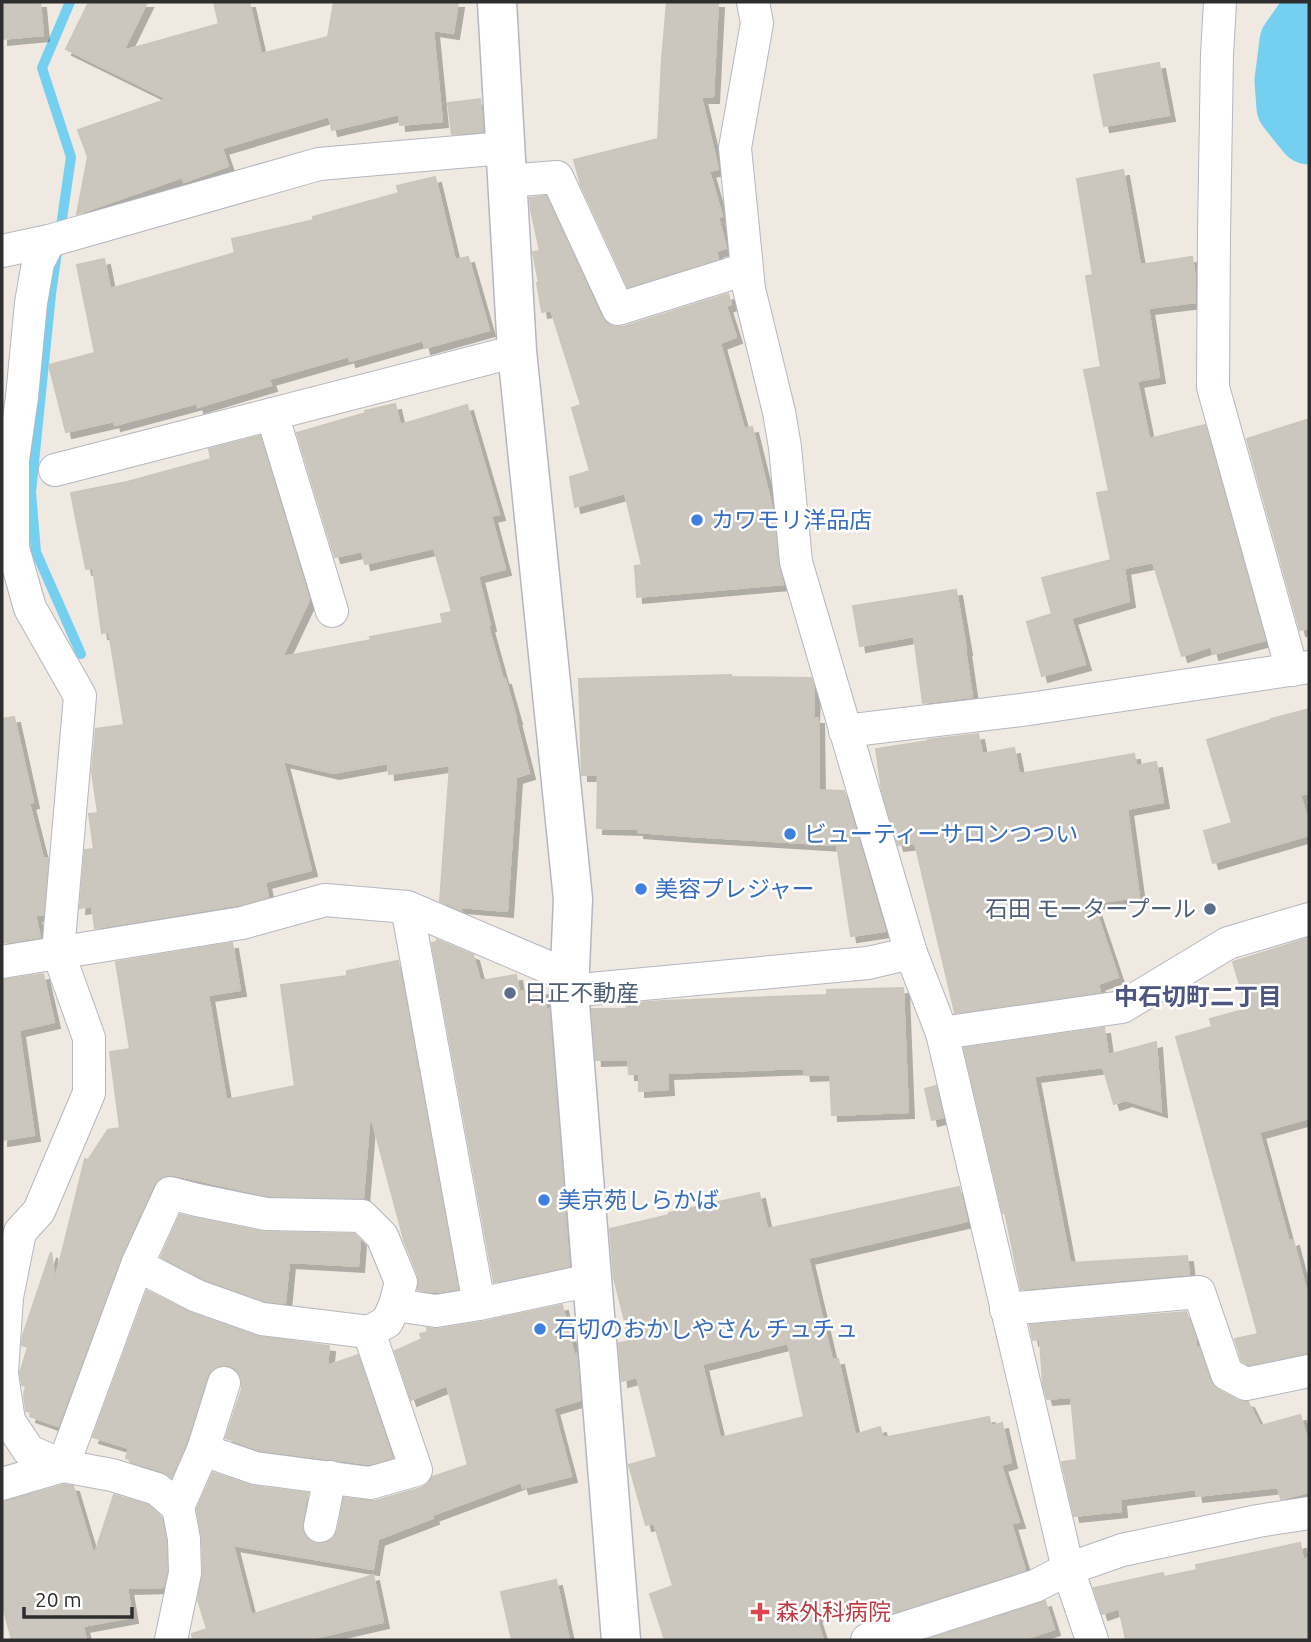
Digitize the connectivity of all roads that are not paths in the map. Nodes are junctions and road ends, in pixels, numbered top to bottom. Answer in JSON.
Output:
{"nodes":[{"id":1,"x":497,"y":2,"type":"edge"},
{"id":2,"x":753,"y":2,"type":"edge"},
{"id":3,"x":1220,"y":2,"type":"edge"},
{"id":4,"x":505,"y":164,"type":"junction"},
{"id":5,"x":49,"y":241,"type":"junction"},
{"id":6,"x":2,"y":251,"type":"edge"},
{"id":7,"x":747,"y":270,"type":"junction"},
{"id":8,"x":517,"y":351,"type":"junction"},
{"id":9,"x":272,"y":414,"type":"junction"},
{"id":10,"x":55,"y":470,"type":"dead end"},
{"id":11,"x":7,"y":509,"type":"edge"},
{"id":12,"x":332,"y":611,"type":"dead end"},
{"id":13,"x":1301,"y":668,"type":"edge"},
{"id":14,"x":845,"y":731,"type":"junction"},
{"id":15,"x":407,"y":906,"type":"junction"},
{"id":16,"x":1309,"y":919,"type":"edge"},
{"id":17,"x":58,"y":952,"type":"junction"},
{"id":18,"x":911,"y":953,"type":"junction"},
{"id":19,"x":2,"y":962,"type":"edge"},
{"id":20,"x":569,"y":984,"type":"junction"},
{"id":21,"x":942,"y":1033,"type":"junction"},
{"id":22,"x":137,"y":1265,"type":"junction"},
{"id":23,"x":592,"y":1280,"type":"junction"},
{"id":24,"x":479,"y":1304,"type":"junction"},
{"id":25,"x":395,"y":1305,"type":"junction"},
{"id":26,"x":1006,"y":1309,"type":"junction"},
{"id":27,"x":369,"y":1332,"type":"junction"},
{"id":28,"x":2,"y":1362,"type":"edge"},
{"id":29,"x":1309,"y":1371,"type":"edge"},
{"id":30,"x":224,"y":1383,"type":"dead end"},
{"id":31,"x":203,"y":1450,"type":"junction"},
{"id":32,"x":63,"y":1466,"type":"junction"},
{"id":33,"x":330,"y":1477,"type":"junction"},
{"id":34,"x":2,"y":1485,"type":"edge"},
{"id":35,"x":178,"y":1507,"type":"junction"},
{"id":36,"x":1309,"y":1513,"type":"edge"},
{"id":37,"x":320,"y":1526,"type":"dead end"},
{"id":38,"x":1068,"y":1569,"type":"junction"},
{"id":39,"x":171,"y":1640,"type":"edge"},
{"id":40,"x":621,"y":1640,"type":"edge"},
{"id":41,"x":867,"y":1640,"type":"edge"},
{"id":42,"x":1092,"y":1640,"type":"edge"}],
"edges":[{"from":1,"to":4,"type":"street"},
{"from":2,"to":7,"type":"street"},
{"from":3,"to":13,"type":"street"},
{"from":4,"to":5,"type":"street"},
{"from":4,"to":7,"type":"street"},
{"from":4,"to":8,"type":"street"},
{"from":5,"to":6,"type":"street"},
{"from":5,"to":11,"type":"street"},
{"from":7,"to":14,"type":"street"},
{"from":8,"to":9,"type":"street"},
{"from":8,"to":20,"type":"street"},
{"from":9,"to":10,"type":"street"},
{"from":9,"to":12,"type":"street"},
{"from":11,"to":17,"type":"street"},
{"from":13,"to":14,"type":"street"},
{"from":14,"to":18,"type":"street"},
{"from":15,"to":17,"type":"street"},
{"from":15,"to":20,"type":"street"},
{"from":15,"to":24,"type":"street"},
{"from":16,"to":21,"type":"street"},
{"from":17,"to":19,"type":"street"},
{"from":17,"to":28,"type":"street"},
{"from":18,"to":20,"type":"street"},
{"from":18,"to":21,"type":"street"},
{"from":20,"to":23,"type":"street"},
{"from":21,"to":26,"type":"street"},
{"from":22,"to":25,"type":"street"},
{"from":22,"to":27,"type":"street"},
{"from":22,"to":32,"type":"street"},
{"from":23,"to":24,"type":"street"},
{"from":23,"to":40,"type":"street"},
{"from":24,"to":25,"type":"street"},
{"from":25,"to":27,"type":"street"},
{"from":26,"to":29,"type":"street"},
{"from":26,"to":38,"type":"street"},
{"from":27,"to":33,"type":"street"},
{"from":28,"to":32,"type":"street"},
{"from":30,"to":31,"type":"street"},
{"from":31,"to":33,"type":"street"},
{"from":31,"to":35,"type":"street"},
{"from":32,"to":34,"type":"street"},
{"from":32,"to":35,"type":"street"},
{"from":33,"to":37,"type":"street"},
{"from":35,"to":39,"type":"street"},
{"from":36,"to":38,"type":"street"},
{"from":38,"to":41,"type":"street"},
{"from":38,"to":42,"type":"street"}]}
